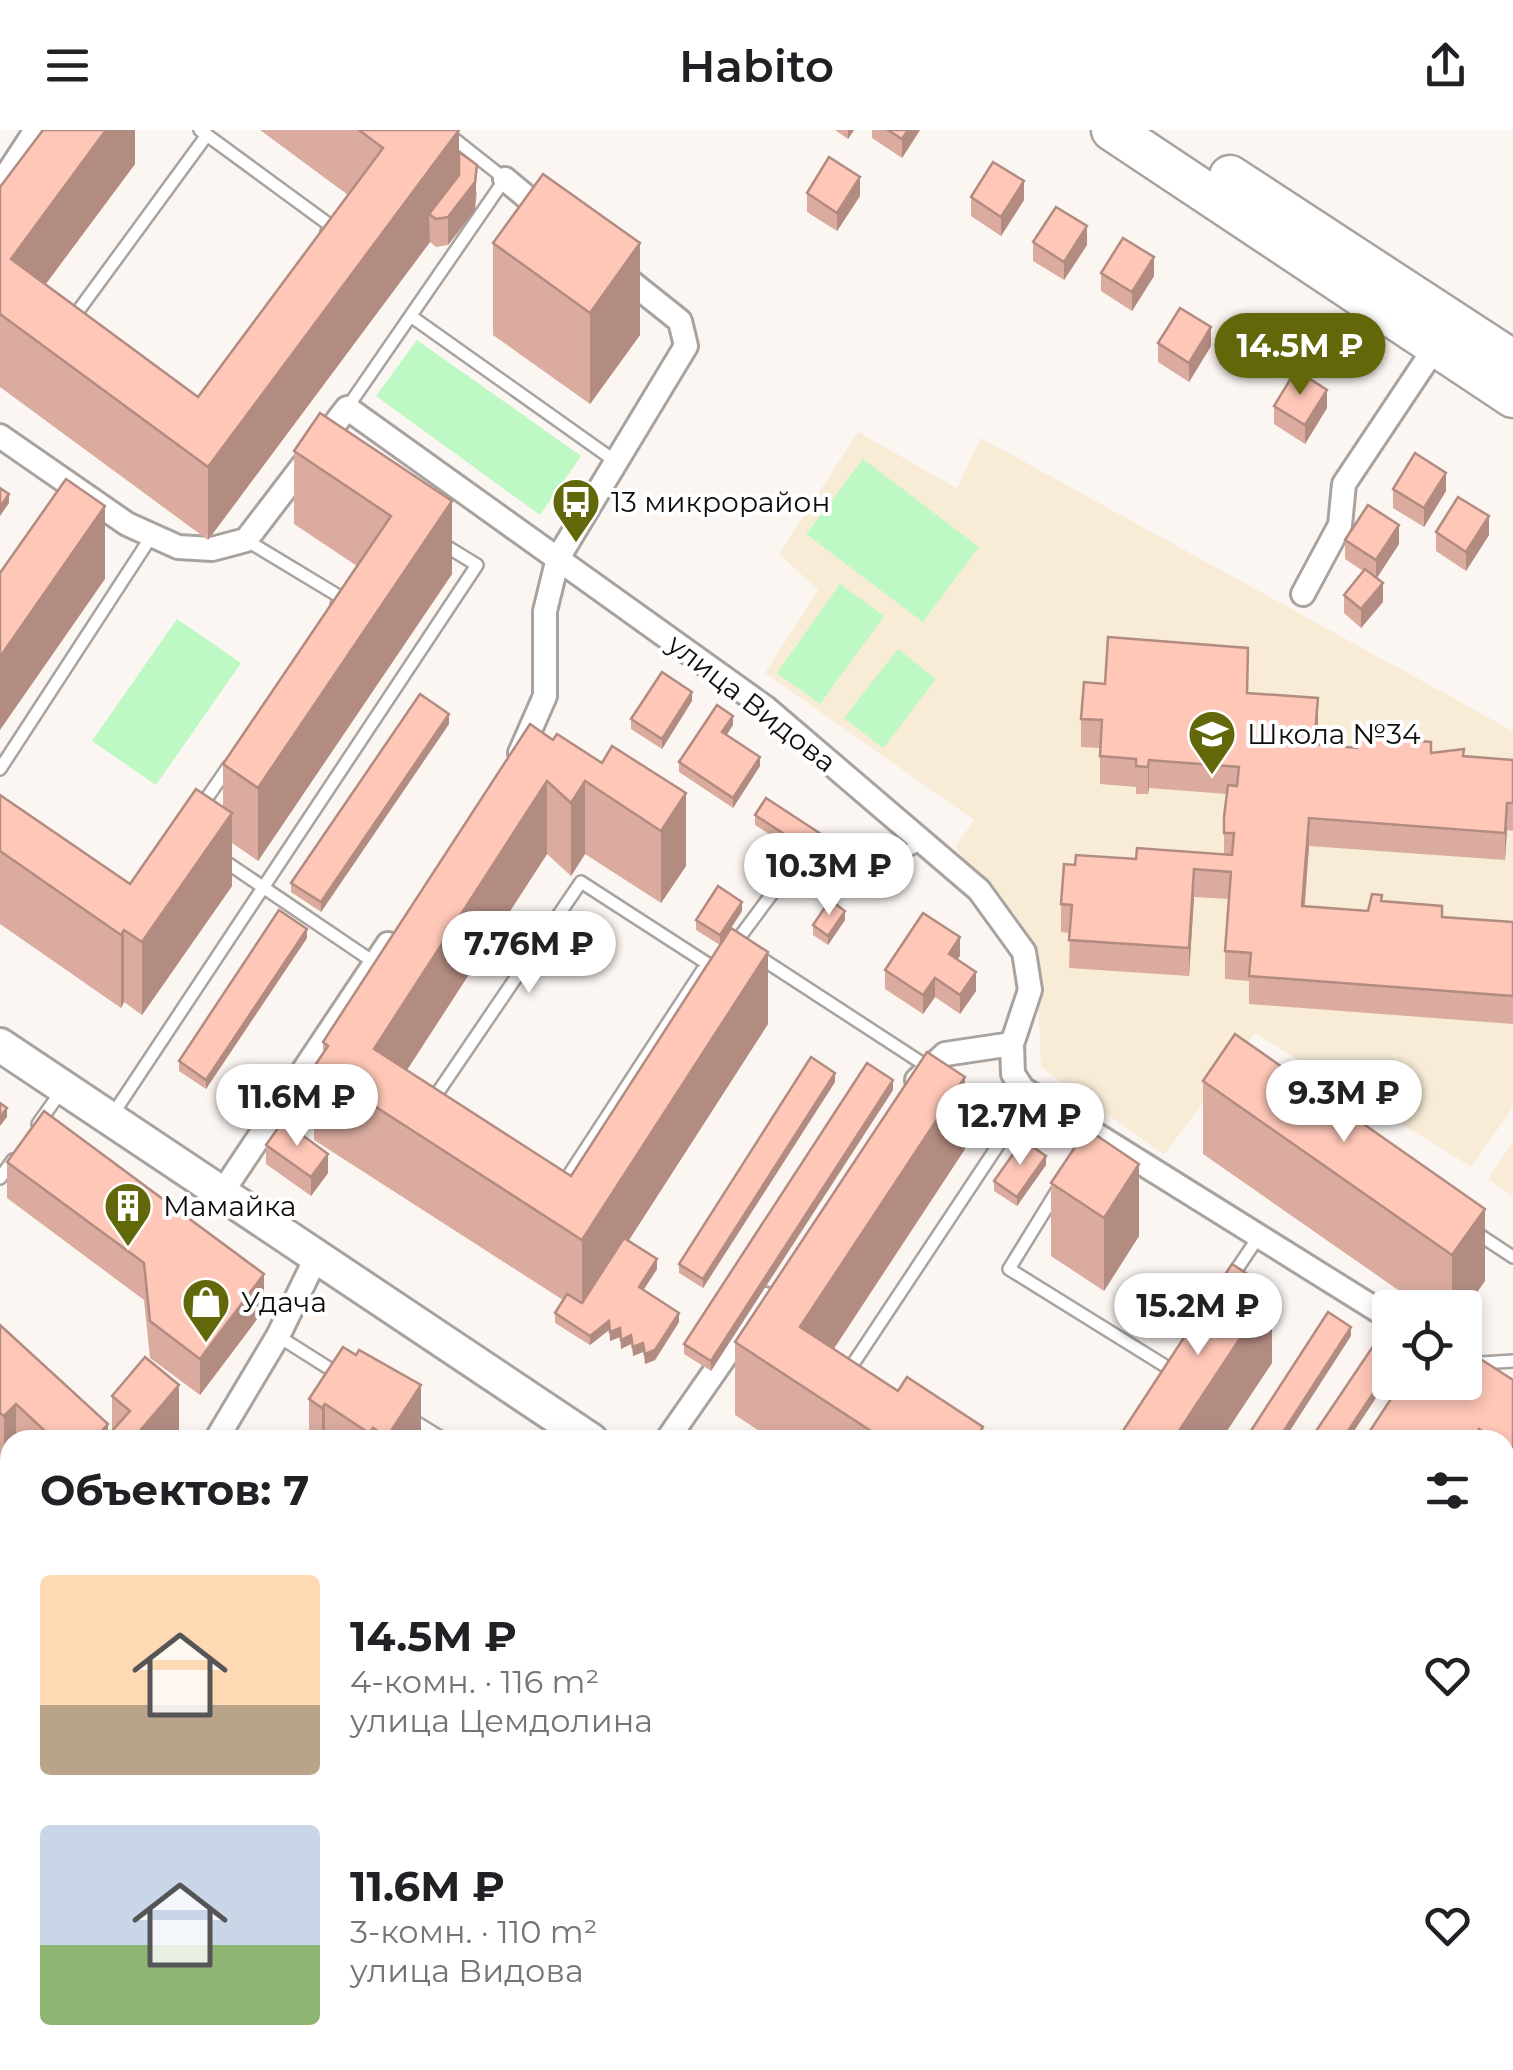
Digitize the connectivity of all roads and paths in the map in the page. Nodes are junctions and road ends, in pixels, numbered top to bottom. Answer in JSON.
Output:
{"nodes":[{"id":1,"x":36,"y":130,"type":"edge"},
{"id":2,"x":443,"y":130,"type":"edge"},
{"id":3,"x":1112,"y":130,"type":"edge"},
{"id":4,"x":1160,"y":130,"type":"edge"},
{"id":5,"x":204,"y":133,"type":"edge"},
{"id":6,"x":504,"y":179,"type":"junction"},
{"id":7,"x":0,"y":185,"type":"edge"},
{"id":8,"x":564,"y":227,"type":"edge"},
{"id":9,"x":320,"y":242,"type":"edge"},
{"id":10,"x":593,"y":251,"type":"edge"},
{"id":11,"x":412,"y":317,"type":"junction"},
{"id":12,"x":86,"y":333,"type":"edge"},
{"id":13,"x":1444,"y":334,"type":"junction"},
{"id":14,"x":1513,"y":361,"type":"edge"},
{"id":15,"x":1513,"y":398,"type":"edge"},
{"id":16,"x":347,"y":408,"type":"junction"},
{"id":17,"x":0,"y":436,"type":"edge"},
{"id":18,"x":614,"y":461,"type":"junction"},
{"id":19,"x":427,"y":534,"type":"edge"},
{"id":20,"x":151,"y":537,"type":"junction"},
{"id":21,"x":246,"y":540,"type":"junction"},
{"id":22,"x":558,"y":558,"type":"junction"},
{"id":23,"x":1302,"y":594,"type":"dead end"},
{"id":24,"x":331,"y":614,"type":"edge"},
{"id":25,"x":236,"y":755,"type":"edge"},
{"id":26,"x":0,"y":769,"type":"edge"},
{"id":27,"x":504,"y":776,"type":"edge"},
{"id":28,"x":194,"y":817,"type":"edge"},
{"id":29,"x":922,"y":842,"type":"junction"},
{"id":30,"x":214,"y":854,"type":"edge"},
{"id":31,"x":261,"y":886,"type":"junction"},
{"id":32,"x":404,"y":921,"type":"edge"},
{"id":33,"x":736,"y":942,"type":"junction"},
{"id":34,"x":375,"y":963,"type":"junction"},
{"id":35,"x":712,"y":966,"type":"junction"},
{"id":36,"x":1012,"y":1044,"type":"junction"},
{"id":37,"x":0,"y":1045,"type":"edge"},
{"id":38,"x":928,"y":1067,"type":"junction"},
{"id":39,"x":64,"y":1086,"type":"junction"},
{"id":40,"x":1032,"y":1094,"type":"junction"},
{"id":41,"x":901,"y":1103,"type":"edge"},
{"id":42,"x":446,"y":1115,"type":"edge"},
{"id":43,"x":111,"y":1118,"type":"junction"},
{"id":44,"x":32,"y":1132,"type":"edge"},
{"id":45,"x":21,"y":1148,"type":"edge"},
{"id":46,"x":545,"y":1177,"type":"edge"},
{"id":47,"x":0,"y":1178,"type":"edge"},
{"id":48,"x":1065,"y":1178,"type":"edge"},
{"id":49,"x":221,"y":1194,"type":"junction"},
{"id":50,"x":1465,"y":1226,"type":"edge"},
{"id":51,"x":1259,"y":1236,"type":"junction"},
{"id":52,"x":1513,"y":1257,"type":"edge"},
{"id":53,"x":316,"y":1258,"type":"junction"},
{"id":54,"x":778,"y":1280,"type":"edge"},
{"id":55,"x":1226,"y":1286,"type":"edge"},
{"id":56,"x":1372,"y":1307,"type":"edge"},
{"id":57,"x":278,"y":1336,"type":"junction"},
{"id":58,"x":1181,"y":1352,"type":"edge"},
{"id":59,"x":1513,"y":1361,"type":"edge"},
{"id":60,"x":1482,"y":1363,"type":"edge"},
{"id":61,"x":1170,"y":1368,"type":"junction"},
{"id":62,"x":1482,"y":1375,"type":"edge"},
{"id":63,"x":345,"y":1378,"type":"edge"},
{"id":64,"x":860,"y":1382,"type":"edge"},
{"id":65,"x":1161,"y":1383,"type":"edge"},
{"id":66,"x":1497,"y":1385,"type":"edge"},
{"id":67,"x":395,"y":1409,"type":"edge"},
{"id":68,"x":222,"y":1430,"type":"edge"},
{"id":69,"x":429,"y":1430,"type":"edge"},
{"id":70,"x":576,"y":1430,"type":"edge"},
{"id":71,"x":674,"y":1430,"type":"edge"}],
"edges":[{"from":1,"to":7,"type":"street"},
{"from":2,"to":6,"type":"lane"},
{"from":3,"to":13,"type":"highway"},
{"from":4,"to":13,"type":"highway"},
{"from":5,"to":9,"type":"lane"},
{"from":5,"to":12,"type":"lane"},
{"from":6,"to":8,"type":"street"},
{"from":6,"to":11,"type":"lane"},
{"from":10,"to":18,"type":"street"},
{"from":11,"to":16,"type":"lane"},
{"from":11,"to":18,"type":"lane"},
{"from":13,"to":14,"type":"highway"},
{"from":13,"to":15,"type":"highway"},
{"from":13,"to":23,"type":"street"},
{"from":16,"to":21,"type":"street"},
{"from":16,"to":22,"type":"street","name":"улица Видова"},
{"from":17,"to":20,"type":"street"},
{"from":18,"to":22,"type":"street"},
{"from":19,"to":31,"type":"lane"},
{"from":20,"to":21,"type":"street"},
{"from":20,"to":26,"type":"lane"},
{"from":21,"to":24,"type":"lane"},
{"from":22,"to":27,"type":"street"},
{"from":22,"to":29,"type":"street","name":"улица Видова"},
{"from":25,"to":28,"type":"lane"},
{"from":29,"to":33,"type":"lane"},
{"from":29,"to":36,"type":"street","name":"улица Видова"},
{"from":30,"to":31,"type":"lane"},
{"from":31,"to":34,"type":"lane"},
{"from":31,"to":43,"type":"lane"},
{"from":32,"to":34,"type":"street"},
{"from":33,"to":35,"type":"lane"},
{"from":33,"to":38,"type":"lane"},
{"from":34,"to":49,"type":"street"},
{"from":35,"to":42,"type":"lane"},
{"from":35,"to":46,"type":"lane"},
{"from":36,"to":38,"type":"street"},
{"from":36,"to":40,"type":"street"},
{"from":37,"to":39,"type":"street"},
{"from":38,"to":41,"type":"street"},
{"from":39,"to":43,"type":"street"},
{"from":39,"to":44,"type":"lane"},
{"from":40,"to":51,"type":"street"},
{"from":40,"to":64,"type":"lane"},
{"from":43,"to":49,"type":"street"},
{"from":45,"to":47,"type":"lane"},
{"from":48,"to":61,"type":"lane"},
{"from":49,"to":53,"type":"street"},
{"from":50,"to":52,"type":"lane"},
{"from":51,"to":55,"type":"lane"},
{"from":51,"to":56,"type":"street"},
{"from":53,"to":57,"type":"street"},
{"from":53,"to":70,"type":"street"},
{"from":54,"to":71,"type":"street"},
{"from":57,"to":63,"type":"lane"},
{"from":57,"to":68,"type":"street"},
{"from":58,"to":61,"type":"lane"},
{"from":59,"to":60,"type":"lane"},
{"from":61,"to":65,"type":"lane"},
{"from":62,"to":66,"type":"street"},
{"from":67,"to":69,"type":"lane"}]}
